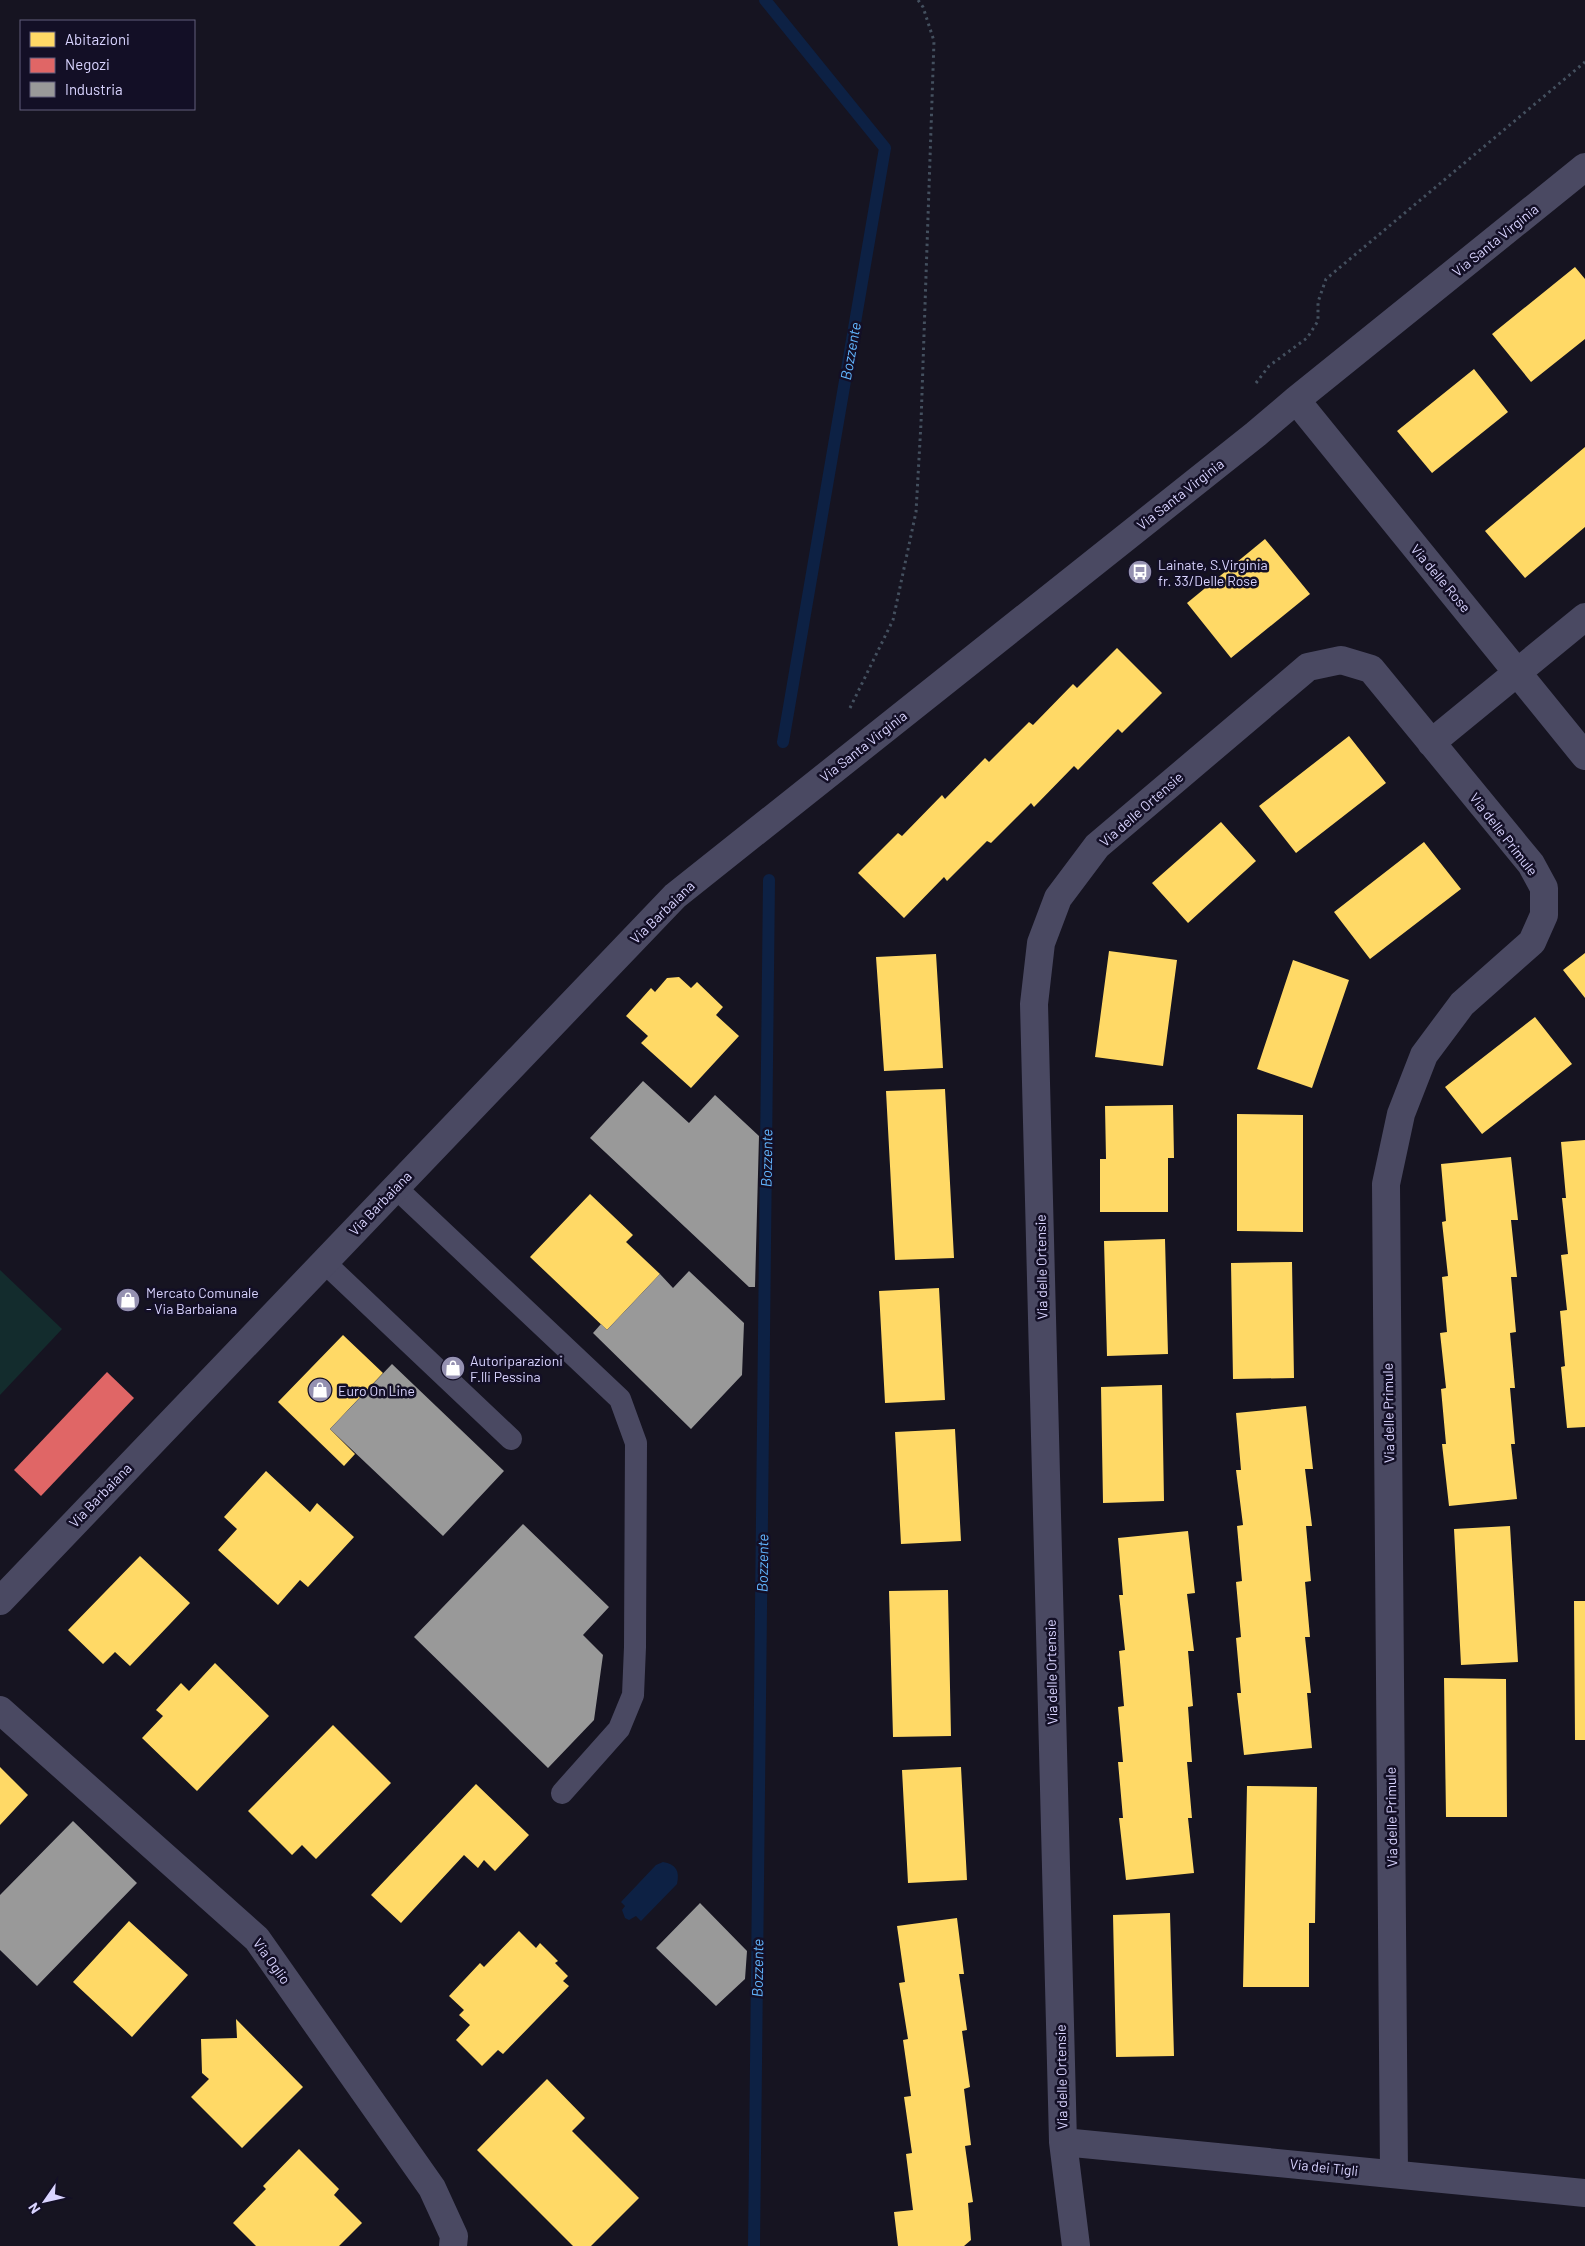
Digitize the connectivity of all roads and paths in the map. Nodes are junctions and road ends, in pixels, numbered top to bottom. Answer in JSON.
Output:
{"nodes":[{"id":1,"x":918,"y":0,"type":"edge"},
{"id":2,"x":1585,"y":62,"type":"edge"},
{"id":3,"x":1585,"y":167,"type":"edge"},
{"id":4,"x":1253,"y":388,"type":"dead end"},
{"id":5,"x":1296,"y":400,"type":"junction"},
{"id":6,"x":1585,"y":617,"type":"edge"},
{"id":7,"x":1518,"y":671,"type":"junction"},
{"id":8,"x":846,"y":716,"type":"dead end"},
{"id":9,"x":1431,"y":743,"type":"junction"},
{"id":10,"x":1585,"y":756,"type":"edge"},
{"id":11,"x":772,"y":817,"type":"joint"},
{"id":12,"x":395,"y":1187,"type":"junction"},
{"id":13,"x":324,"y":1262,"type":"junction"},
{"id":14,"x":511,"y":1439,"type":"dead end"},
{"id":15,"x":0,"y":1601,"type":"edge"},
{"id":16,"x":0,"y":1710,"type":"edge"},
{"id":17,"x":562,"y":1793,"type":"dead end"},
{"id":18,"x":1063,"y":2142,"type":"junction"},
{"id":19,"x":1394,"y":2174,"type":"junction"},
{"id":20,"x":1585,"y":2193,"type":"edge"},
{"id":21,"x":453,"y":2246,"type":"edge"},
{"id":22,"x":1076,"y":2246,"type":"edge"}],
"edges":[{"from":1,"to":8,"type":"path"},
{"from":2,"to":4,"type":"path"},
{"from":3,"to":5,"type":"street","name":"Via Santa Virginia"},
{"from":5,"to":7,"type":"street","name":"Via delle Rose"},
{"from":5,"to":11,"type":"street","name":"Via Santa Virginia"},
{"from":6,"to":7,"type":"street"},
{"from":7,"to":9,"type":"street"},
{"from":7,"to":10,"type":"street","name":"Via delle Rose"},
{"from":9,"to":18,"type":"street","name":"Via delle Ortensie"},
{"from":9,"to":19,"type":"street","name":"Via delle Primule"},
{"from":11,"to":12,"type":"street","name":"Via Barbaiana"},
{"from":12,"to":13,"type":"street","name":"Via Barbaiana"},
{"from":12,"to":17,"type":"lane"},
{"from":13,"to":14,"type":"lane"},
{"from":13,"to":15,"type":"street","name":"Via Barbaiana"},
{"from":16,"to":21,"type":"street","name":"Via Oglio"},
{"from":18,"to":19,"type":"street","name":"Via dei Tigli"},
{"from":18,"to":22,"type":"street","name":"Via delle Ortensie"},
{"from":19,"to":20,"type":"street","name":"Via dei Tigli"}]}
